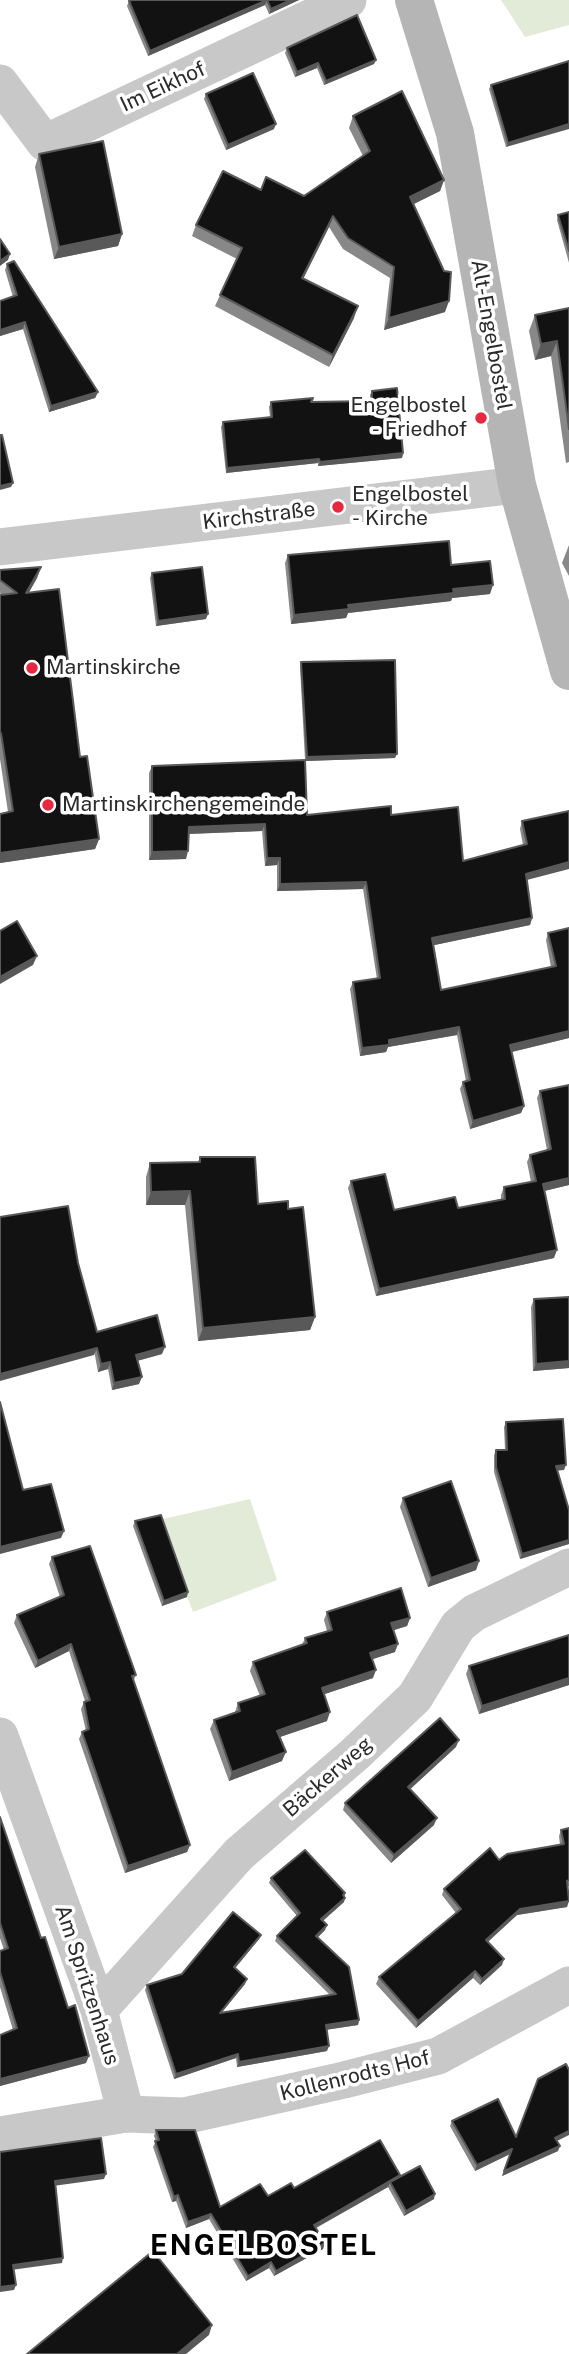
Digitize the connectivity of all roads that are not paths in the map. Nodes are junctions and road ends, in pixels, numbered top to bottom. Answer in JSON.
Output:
{"nodes":[{"id":1,"x":348,"y":0,"type":"edge"},
{"id":2,"x":414,"y":0,"type":"edge"},
{"id":3,"x":0,"y":83,"type":"edge"},
{"id":4,"x":517,"y":485,"type":"junction"},
{"id":5,"x":0,"y":547,"type":"edge"},
{"id":6,"x":569,"y":671,"type":"edge"},
{"id":7,"x":569,"y":1567,"type":"edge"},
{"id":8,"x":0,"y":1736,"type":"edge"},
{"id":9,"x":569,"y":1985,"type":"edge"},
{"id":10,"x":99,"y":2010,"type":"junction"},
{"id":11,"x":126,"y":2115,"type":"junction"},
{"id":12,"x":0,"y":2135,"type":"edge"}],
"edges":[{"from":1,"to":3,"type":"street","name":"Im Eikhof"},
{"from":2,"to":4,"type":"main road","name":"Alt-Engelbostel"},
{"from":4,"to":5,"type":"street","name":"Kirchstraße"},
{"from":4,"to":6,"type":"main road","name":"Alt-Engelbostel"},
{"from":7,"to":10,"type":"street","name":"Bäckerweg"},
{"from":8,"to":10,"type":"street","name":"Am Spritzenhaus"},
{"from":9,"to":11,"type":"street","name":"Kollenrodts Hof"},
{"from":10,"to":11,"type":"street","name":"Am Spritzenhaus"},
{"from":11,"to":12,"type":"street"}]}
